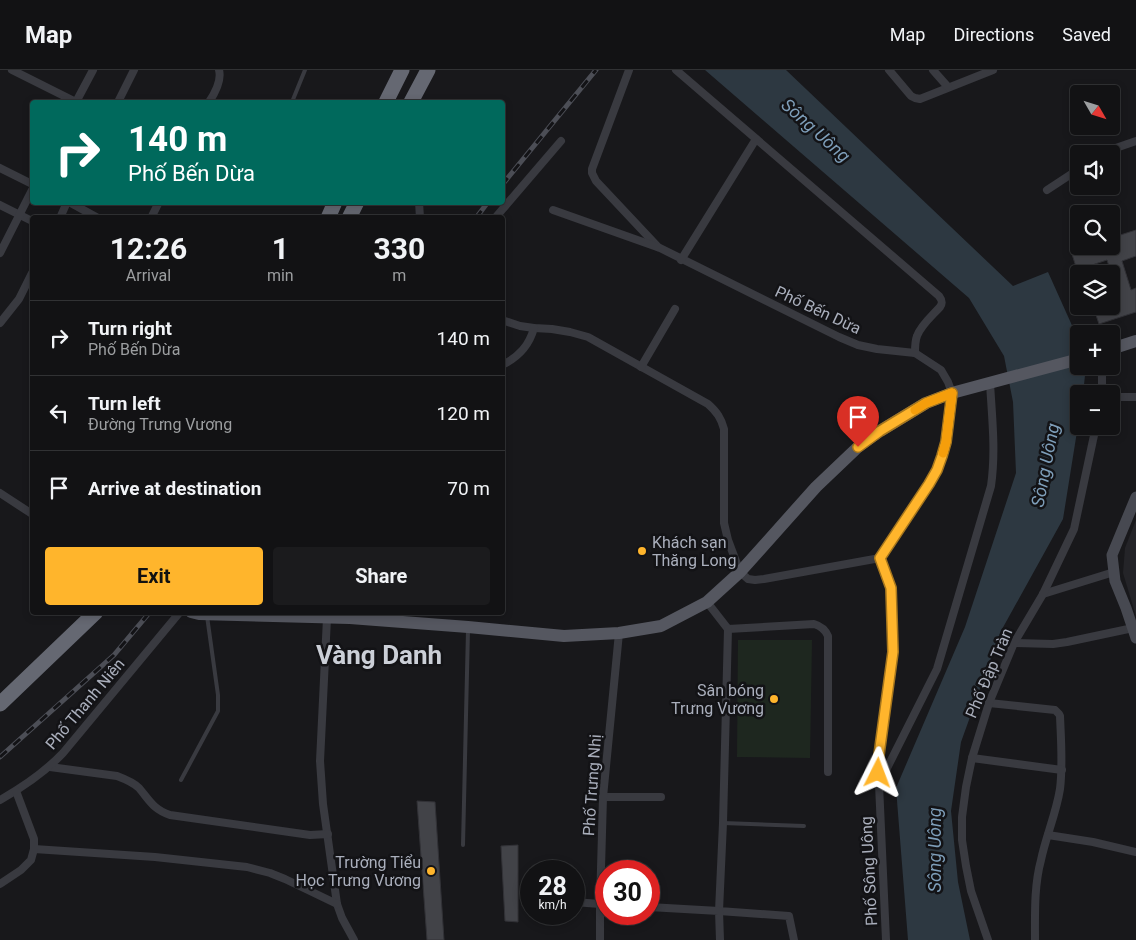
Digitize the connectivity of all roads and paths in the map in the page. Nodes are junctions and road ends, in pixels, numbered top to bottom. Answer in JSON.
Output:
{"nodes":[{"id":1,"x":12,"y":70,"type":"edge"},
{"id":2,"x":93,"y":70,"type":"edge"},
{"id":3,"x":134,"y":70,"type":"edge"},
{"id":4,"x":219,"y":70,"type":"edge"},
{"id":5,"x":305,"y":70,"type":"edge"},
{"id":6,"x":402,"y":70,"type":"edge"},
{"id":7,"x":428,"y":70,"type":"edge"},
{"id":8,"x":629,"y":70,"type":"edge"},
{"id":9,"x":676,"y":70,"type":"edge"},
{"id":10,"x":889,"y":70,"type":"edge"},
{"id":11,"x":933,"y":70,"type":"edge"},
{"id":12,"x":993,"y":70,"type":"edge"},
{"id":13,"x":948,"y":87,"type":"junction"},
{"id":14,"x":419,"y":95,"type":"edge"},
{"id":15,"x":72,"y":100,"type":"edge"},
{"id":16,"x":77,"y":100,"type":"edge"},
{"id":17,"x":119,"y":100,"type":"edge"},
{"id":18,"x":211,"y":100,"type":"edge"},
{"id":19,"x":293,"y":100,"type":"edge"},
{"id":20,"x":387,"y":100,"type":"edge"},
{"id":21,"x":756,"y":139,"type":"junction"},
{"id":22,"x":561,"y":141,"type":"dead end"},
{"id":23,"x":1136,"y":141,"type":"edge"},
{"id":24,"x":1120,"y":146,"type":"edge"},
{"id":25,"x":0,"y":168,"type":"edge"},
{"id":26,"x":1070,"y":175,"type":"edge"},
{"id":27,"x":30,"y":183,"type":"edge"},
{"id":28,"x":1047,"y":190,"type":"dead end"},
{"id":29,"x":30,"y":194,"type":"edge"},
{"id":30,"x":0,"y":205,"type":"edge"},
{"id":31,"x":74,"y":205,"type":"edge"},
{"id":32,"x":552,"y":210,"type":"dead end"},
{"id":33,"x":20,"y":214,"type":"junction"},
{"id":34,"x":92,"y":215,"type":"edge"},
{"id":35,"x":498,"y":215,"type":"edge"},
{"id":36,"x":30,"y":220,"type":"edge"},
{"id":37,"x":660,"y":248,"type":"junction"},
{"id":38,"x":0,"y":253,"type":"edge"},
{"id":39,"x":681,"y":260,"type":"junction"},
{"id":40,"x":30,"y":277,"type":"edge"},
{"id":41,"x":676,"y":309,"type":"dead end"},
{"id":42,"x":505,"y":321,"type":"edge"},
{"id":43,"x":0,"y":323,"type":"edge"},
{"id":44,"x":534,"y":328,"type":"junction"},
{"id":45,"x":1136,"y":342,"type":"edge"},
{"id":46,"x":1120,"y":346,"type":"edge"},
{"id":47,"x":915,"y":353,"type":"junction"},
{"id":48,"x":1070,"y":361,"type":"edge"},
{"id":49,"x":505,"y":364,"type":"edge"},
{"id":50,"x":641,"y":367,"type":"junction"},
{"id":51,"x":994,"y":382,"type":"junction"},
{"id":52,"x":952,"y":393,"type":"junction"},
{"id":53,"x":1120,"y":397,"type":"edge"},
{"id":54,"x":1136,"y":397,"type":"edge"},
{"id":55,"x":1094,"y":435,"type":"edge"},
{"id":56,"x":0,"y":493,"type":"edge"},
{"id":57,"x":1136,"y":496,"type":"edge"},
{"id":58,"x":30,"y":513,"type":"edge"},
{"id":59,"x":880,"y":558,"type":"junction"},
{"id":60,"x":740,"y":572,"type":"junction"},
{"id":61,"x":1114,"y":572,"type":"junction"},
{"id":62,"x":1043,"y":594,"type":"junction"},
{"id":63,"x":707,"y":602,"type":"junction"},
{"id":64,"x":93,"y":615,"type":"edge"},
{"id":65,"x":178,"y":615,"type":"edge"},
{"id":66,"x":207,"y":615,"type":"edge"},
{"id":67,"x":237,"y":615,"type":"edge"},
{"id":68,"x":328,"y":618,"type":"junction"},
{"id":69,"x":468,"y":627,"type":"junction"},
{"id":70,"x":728,"y":629,"type":"junction"},
{"id":71,"x":619,"y":633,"type":"junction"},
{"id":72,"x":1134,"y":633,"type":"edge"},
{"id":73,"x":1014,"y":643,"type":"junction"},
{"id":74,"x":988,"y":703,"type":"junction"},
{"id":75,"x":0,"y":704,"type":"edge"},
{"id":76,"x":972,"y":758,"type":"junction"},
{"id":77,"x":50,"y":767,"type":"junction"},
{"id":78,"x":1062,"y":770,"type":"junction"},
{"id":79,"x":828,"y":772,"type":"dead end"},
{"id":80,"x":181,"y":780,"type":"dead end"},
{"id":81,"x":878,"y":784,"type":"junction"},
{"id":82,"x":16,"y":791,"type":"junction"},
{"id":83,"x":603,"y":797,"type":"junction"},
{"id":84,"x":661,"y":797,"type":"dead end"},
{"id":85,"x":0,"y":800,"type":"edge"},
{"id":86,"x":723,"y":823,"type":"junction"},
{"id":87,"x":804,"y":826,"type":"dead end"},
{"id":88,"x":328,"y":834,"type":"junction"},
{"id":89,"x":1048,"y":834,"type":"junction"},
{"id":90,"x":463,"y":845,"type":"dead end"},
{"id":91,"x":34,"y":849,"type":"junction"},
{"id":92,"x":1136,"y":852,"type":"edge"},
{"id":93,"x":601,"y":860,"type":"edge"},
{"id":94,"x":0,"y":884,"type":"edge"},
{"id":95,"x":337,"y":904,"type":"junction"},
{"id":96,"x":660,"y":908,"type":"edge"},
{"id":97,"x":719,"y":911,"type":"junction"},
{"id":98,"x":600,"y":925,"type":"edge"},
{"id":99,"x":354,"y":940,"type":"edge"},
{"id":100,"x":600,"y":940,"type":"edge"},
{"id":101,"x":720,"y":940,"type":"edge"},
{"id":102,"x":794,"y":940,"type":"edge"},
{"id":103,"x":886,"y":940,"type":"edge"},
{"id":104,"x":988,"y":940,"type":"edge"},
{"id":105,"x":1036,"y":940,"type":"edge"}],
"edges":[{"from":1,"to":15,"type":"street"},
{"from":2,"to":16,"type":"street"},
{"from":3,"to":17,"type":"street"},
{"from":4,"to":18,"type":"street"},
{"from":5,"to":19,"type":"lane"},
{"from":6,"to":20,"type":"highway"},
{"from":7,"to":14,"type":"highway"},
{"from":8,"to":37,"type":"street"},
{"from":9,"to":21,"type":"street"},
{"from":10,"to":13,"type":"street"},
{"from":11,"to":13,"type":"street"},
{"from":12,"to":13,"type":"street"},
{"from":21,"to":39,"type":"street"},
{"from":21,"to":47,"type":"street"},
{"from":22,"to":35,"type":"street"},
{"from":23,"to":24,"type":"street"},
{"from":25,"to":27,"type":"street"},
{"from":26,"to":28,"type":"street"},
{"from":29,"to":33,"type":"street"},
{"from":30,"to":33,"type":"street"},
{"from":31,"to":34,"type":"street"},
{"from":32,"to":37,"type":"street"},
{"from":33,"to":36,"type":"street"},
{"from":33,"to":38,"type":"street"},
{"from":37,"to":39,"type":"street","name":"Phố Bến Dừa"},
{"from":39,"to":47,"type":"street","name":"Phố Bến Dừa"},
{"from":40,"to":43,"type":"street"},
{"from":41,"to":50,"type":"street"},
{"from":42,"to":44,"type":"street"},
{"from":44,"to":49,"type":"street"},
{"from":44,"to":50,"type":"street"},
{"from":45,"to":46,"type":"main road"},
{"from":47,"to":52,"type":"street","name":"Phố Bến Dừa"},
{"from":48,"to":51,"type":"main road"},
{"from":50,"to":60,"type":"street"},
{"from":51,"to":52,"type":"main road"},
{"from":51,"to":81,"type":"street"},
{"from":52,"to":59,"type":"street"},
{"from":52,"to":60,"type":"main road"},
{"from":53,"to":54,"type":"street"},
{"from":55,"to":62,"type":"street","name":"Phố Đập Tràn"},
{"from":56,"to":58,"type":"street"},
{"from":57,"to":61,"type":"street"},
{"from":59,"to":60,"type":"street"},
{"from":59,"to":81,"type":"street","name":"Phố Sông Uông"},
{"from":60,"to":63,"type":"main road"},
{"from":61,"to":62,"type":"street"},
{"from":61,"to":72,"type":"street"},
{"from":62,"to":73,"type":"street","name":"Phố Đập Tràn"},
{"from":63,"to":70,"type":"street"},
{"from":63,"to":71,"type":"main road"},
{"from":64,"to":75,"type":"highway"},
{"from":65,"to":77,"type":"street","name":"Phố Thanh Niên"},
{"from":66,"to":80,"type":"lane"},
{"from":67,"to":68,"type":"main road"},
{"from":68,"to":69,"type":"main road"},
{"from":68,"to":88,"type":"street"},
{"from":69,"to":71,"type":"main road"},
{"from":69,"to":90,"type":"lane"},
{"from":70,"to":79,"type":"street"},
{"from":70,"to":86,"type":"street"},
{"from":71,"to":83,"type":"street","name":"Phố Trưng Nhị"},
{"from":72,"to":73,"type":"street"},
{"from":73,"to":74,"type":"street","name":"Phố Đập Tràn"},
{"from":74,"to":76,"type":"street","name":"Phố Đập Tràn"},
{"from":74,"to":78,"type":"street"},
{"from":76,"to":78,"type":"street"},
{"from":76,"to":104,"type":"street","name":"Phố Đập Tràn"},
{"from":77,"to":82,"type":"street","name":"Phố Thanh Niên"},
{"from":77,"to":88,"type":"street"},
{"from":78,"to":89,"type":"street"},
{"from":81,"to":103,"type":"street","name":"Phố Sông Uông"},
{"from":82,"to":85,"type":"street","name":"Phố Thanh Niên"},
{"from":82,"to":91,"type":"street"},
{"from":83,"to":84,"type":"street"},
{"from":83,"to":93,"type":"street","name":"Phố Trưng Nhị"},
{"from":86,"to":87,"type":"lane"},
{"from":86,"to":97,"type":"street"},
{"from":88,"to":95,"type":"street"},
{"from":89,"to":92,"type":"street"},
{"from":89,"to":105,"type":"street"},
{"from":91,"to":94,"type":"street"},
{"from":91,"to":95,"type":"street"},
{"from":95,"to":99,"type":"street"},
{"from":96,"to":97,"type":"street"},
{"from":97,"to":101,"type":"street"},
{"from":97,"to":102,"type":"street"},
{"from":98,"to":100,"type":"street","name":"Phố Trưng Nhị"}]}
